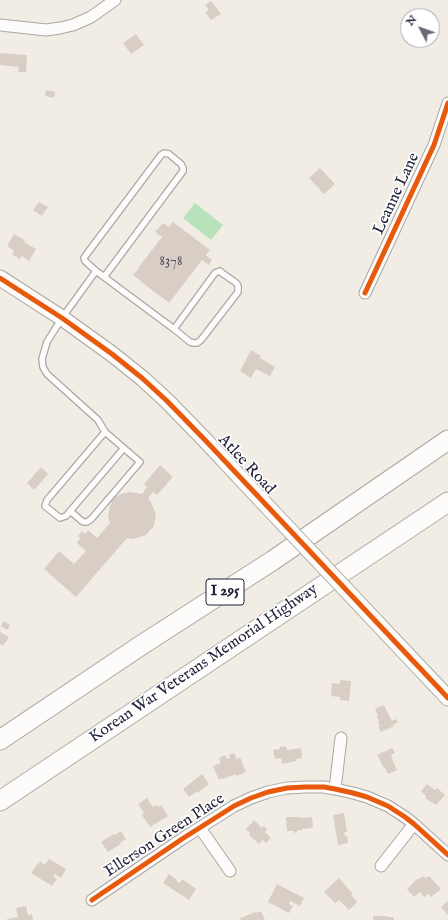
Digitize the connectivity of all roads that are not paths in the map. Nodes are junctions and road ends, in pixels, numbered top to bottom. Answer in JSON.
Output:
{"nodes":[{"id":1,"x":115,"y":0,"type":"edge"},
{"id":2,"x":0,"y":26,"type":"edge"},
{"id":3,"x":448,"y":104,"type":"edge"},
{"id":4,"x":96,"y":271,"type":"junction"},
{"id":5,"x":104,"y":277,"type":"junction"},
{"id":6,"x":0,"y":278,"type":"edge"},
{"id":7,"x":366,"y":293,"type":"dead end"},
{"id":8,"x":62,"y":318,"type":"junction"},
{"id":9,"x":174,"y":329,"type":"junction"},
{"id":10,"x":105,"y":432,"type":"junction"},
{"id":11,"x":448,"y":440,"type":"edge"},
{"id":12,"x":124,"y":448,"type":"junction"},
{"id":13,"x":448,"y":502,"type":"edge"},
{"id":14,"x":70,"y":511,"type":"junction"},
{"id":15,"x":448,"y":698,"type":"edge"},
{"id":16,"x":341,"y":738,"type":"dead end"},
{"id":17,"x":0,"y":740,"type":"edge"},
{"id":18,"x":336,"y":789,"type":"junction"},
{"id":19,"x":0,"y":801,"type":"edge"},
{"id":20,"x":414,"y":824,"type":"junction"},
{"id":21,"x":200,"y":828,"type":"junction"},
{"id":22,"x":448,"y":855,"type":"edge"},
{"id":23,"x":381,"y":866,"type":"dead end"},
{"id":24,"x":230,"y":871,"type":"dead end"},
{"id":25,"x":92,"y":900,"type":"dead end"}],
"edges":[{"from":1,"to":2,"type":"street"},
{"from":3,"to":7,"type":"street","name":"Leanne Lane"},
{"from":4,"to":5,"type":"lane"},
{"from":4,"to":5,"type":"lane"},
{"from":4,"to":8,"type":"lane"},
{"from":5,"to":9,"type":"lane"},
{"from":6,"to":8,"type":"main road","name":"Atlee Road"},
{"from":8,"to":10,"type":"lane"},
{"from":8,"to":15,"type":"main road","name":"Atlee Road","bridge":true},
{"from":9,"to":9,"type":"lane"},
{"from":10,"to":12,"type":"lane"},
{"from":10,"to":14,"type":"lane"},
{"from":11,"to":17,"type":"highway","number":"I 295"},
{"from":12,"to":14,"type":"lane"},
{"from":12,"to":14,"type":"lane"},
{"from":13,"to":19,"type":"highway","name":"Korean War Veterans Memorial Highway"},
{"from":16,"to":18,"type":"street"},
{"from":18,"to":20,"type":"street","name":"Ellerson Green Place"},
{"from":18,"to":21,"type":"street","name":"Ellerson Green Place"},
{"from":20,"to":22,"type":"street","name":"Ellerson Green Place"},
{"from":20,"to":23,"type":"street"},
{"from":21,"to":24,"type":"street"},
{"from":21,"to":25,"type":"street","name":"Ellerson Green Place"}]}
